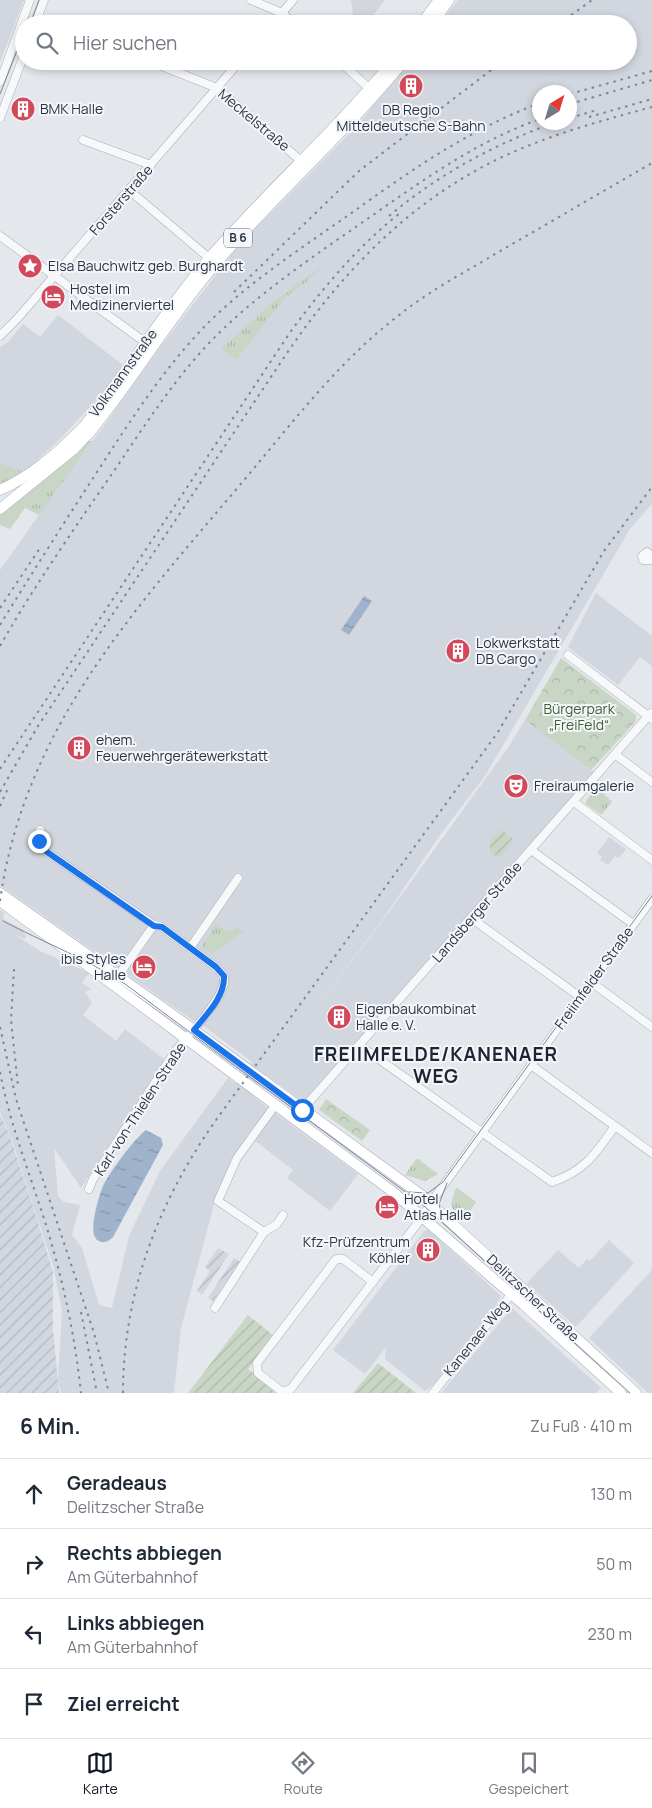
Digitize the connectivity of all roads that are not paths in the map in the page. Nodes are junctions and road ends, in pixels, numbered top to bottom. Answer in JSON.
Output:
{"nodes":[{"id":1,"x":30,"y":0,"type":"edge"},
{"id":2,"x":44,"y":0,"type":"edge"},
{"id":3,"x":251,"y":0,"type":"edge"},
{"id":4,"x":293,"y":0,"type":"edge"},
{"id":5,"x":439,"y":0,"type":"edge"},
{"id":6,"x":449,"y":0,"type":"edge"},
{"id":7,"x":282,"y":13,"type":"junction"},
{"id":8,"x":25,"y":15,"type":"edge"},
{"id":9,"x":38,"y":15,"type":"edge"},
{"id":10,"x":284,"y":15,"type":"edge"},
{"id":11,"x":428,"y":15,"type":"edge"},
{"id":12,"x":438,"y":15,"type":"edge"},
{"id":13,"x":15,"y":41,"type":"edge"},
{"id":14,"x":18,"y":70,"type":"edge"},
{"id":15,"x":171,"y":70,"type":"edge"},
{"id":16,"x":232,"y":70,"type":"edge"},
{"id":17,"x":349,"y":70,"type":"edge"},
{"id":18,"x":385,"y":70,"type":"edge"},
{"id":19,"x":396,"y":70,"type":"edge"},
{"id":20,"x":0,"y":82,"type":"edge"},
{"id":21,"x":217,"y":88,"type":"junction"},
{"id":22,"x":370,"y":88,"type":"junction"},
{"id":23,"x":0,"y":118,"type":"edge"},
{"id":24,"x":82,"y":140,"type":"dead end"},
{"id":25,"x":301,"y":161,"type":"junction"},
{"id":26,"x":150,"y":165,"type":"junction"},
{"id":27,"x":129,"y":190,"type":"junction"},
{"id":28,"x":0,"y":236,"type":"edge"},
{"id":29,"x":209,"y":258,"type":"junction"},
{"id":30,"x":56,"y":275,"type":"junction"},
{"id":31,"x":0,"y":336,"type":"edge"},
{"id":32,"x":146,"y":343,"type":"junction"},
{"id":33,"x":17,"y":488,"type":"junction"},
{"id":34,"x":0,"y":490,"type":"edge"},
{"id":35,"x":0,"y":495,"type":"edge"},
{"id":36,"x":0,"y":503,"type":"edge"},
{"id":37,"x":0,"y":509,"type":"edge"},
{"id":38,"x":568,"y":655,"type":"dead end"},
{"id":39,"x":651,"y":716,"type":"edge"},
{"id":40,"x":616,"y":755,"type":"junction"},
{"id":41,"x":652,"y":782,"type":"edge"},
{"id":42,"x":574,"y":802,"type":"junction"},
{"id":43,"x":40,"y":830,"type":"dead end"},
{"id":44,"x":531,"y":850,"type":"junction"},
{"id":45,"x":652,"y":860,"type":"edge"},
{"id":46,"x":238,"y":878,"type":"dead end"},
{"id":47,"x":0,"y":893,"type":"edge"},
{"id":48,"x":652,"y":899,"type":"edge"},
{"id":49,"x":0,"y":901,"type":"edge"},
{"id":50,"x":471,"y":918,"type":"junction"},
{"id":51,"x":633,"y":924,"type":"junction"},
{"id":52,"x":154,"y":926,"type":"junction"},
{"id":53,"x":190,"y":948,"type":"junction"},
{"id":54,"x":118,"y":976,"type":"junction"},
{"id":55,"x":591,"y":982,"type":"junction"},
{"id":56,"x":580,"y":997,"type":"junction"},
{"id":57,"x":652,"y":1027,"type":"edge"},
{"id":58,"x":190,"y":1034,"type":"junction"},
{"id":59,"x":359,"y":1045,"type":"junction"},
{"id":60,"x":531,"y":1064,"type":"junction"},
{"id":61,"x":276,"y":1104,"type":"junction"},
{"id":62,"x":302,"y":1110,"type":"junction"},
{"id":63,"x":615,"y":1126,"type":"junction"},
{"id":64,"x":482,"y":1132,"type":"junction"},
{"id":65,"x":652,"y":1153,"type":"edge"},
{"id":66,"x":89,"y":1189,"type":"dead end"},
{"id":67,"x":430,"y":1203,"type":"junction"},
{"id":68,"x":283,"y":1215,"type":"dead end"},
{"id":69,"x":422,"y":1216,"type":"junction"},
{"id":70,"x":264,"y":1232,"type":"junction"},
{"id":71,"x":373,"y":1282,"type":"junction"},
{"id":72,"x":524,"y":1290,"type":"junction"},
{"id":73,"x":511,"y":1295,"type":"junction"},
{"id":74,"x":215,"y":1308,"type":"dead end"},
{"id":75,"x":433,"y":1393,"type":"edge"},
{"id":76,"x":621,"y":1393,"type":"edge"},
{"id":77,"x":636,"y":1393,"type":"edge"}],
"edges":[{"from":1,"to":8,"type":"street"},
{"from":2,"to":9,"type":"street"},
{"from":3,"to":7,"type":"street"},
{"from":4,"to":7,"type":"street"},
{"from":5,"to":11,"type":"main road"},
{"from":6,"to":12,"type":"main road"},
{"from":7,"to":10,"type":"street"},
{"from":13,"to":20,"type":"street"},
{"from":14,"to":23,"type":"street"},
{"from":15,"to":21,"type":"street","name":"Meckelstraße"},
{"from":16,"to":21,"type":"street","name":"Forsterstraße"},
{"from":17,"to":22,"type":"street"},
{"from":18,"to":22,"type":"main road","name":"Volkmannstraße","number":"B 6"},
{"from":19,"to":33,"type":"main road","name":"Volkmannstraße","number":"B 6"},
{"from":21,"to":25,"type":"street","name":"Meckelstraße"},
{"from":21,"to":26,"type":"street","name":"Forsterstraße"},
{"from":22,"to":25,"type":"main road","name":"Volkmannstraße","number":"B 6"},
{"from":24,"to":26,"type":"street"},
{"from":25,"to":29,"type":"main road","name":"Volkmannstraße","number":"B 6"},
{"from":26,"to":27,"type":"street","name":"Forsterstraße"},
{"from":27,"to":29,"type":"street"},
{"from":27,"to":30,"type":"street","name":"Forsterstraße"},
{"from":28,"to":30,"type":"street"},
{"from":29,"to":32,"type":"main road","name":"Volkmannstraße","number":"B 6"},
{"from":30,"to":31,"type":"street","name":"Forsterstraße"},
{"from":30,"to":32,"type":"street"},
{"from":32,"to":33,"type":"main road","name":"Volkmannstraße","number":"B 6"},
{"from":33,"to":34,"type":"main road","name":"Volkmannstraße","number":"B 6"},
{"from":33,"to":35,"type":"main road"},
{"from":33,"to":36,"type":"main road","number":"B 6"},
{"from":33,"to":37,"type":"main road"},
{"from":38,"to":39,"type":"street"},
{"from":39,"to":40,"type":"street","name":"Landsberger Straße"},
{"from":40,"to":41,"type":"street"},
{"from":40,"to":42,"type":"street","name":"Landsberger Straße"},
{"from":42,"to":44,"type":"street","name":"Landsberger Straße"},
{"from":42,"to":45,"type":"street"},
{"from":43,"to":52,"type":"street"},
{"from":44,"to":50,"type":"street","name":"Landsberger Straße"},
{"from":44,"to":51,"type":"street"},
{"from":46,"to":53,"type":"street"},
{"from":47,"to":54,"type":"main road","name":"Delitzscher Straße"},
{"from":48,"to":51,"type":"street","name":"Freiimfelder Straße"},
{"from":49,"to":58,"type":"main road","name":"Delitzscher Straße"},
{"from":50,"to":56,"type":"street"},
{"from":50,"to":59,"type":"street","name":"Landsberger Straße"},
{"from":51,"to":55,"type":"street","name":"Freiimfelder Straße"},
{"from":52,"to":53,"type":"street"},
{"from":52,"to":54,"type":"street"},
{"from":53,"to":58,"type":"street","name":"Karl-von-Thielen-Straße"},
{"from":54,"to":58,"type":"main road","name":"Delitzscher Straße"},
{"from":55,"to":56,"type":"street","name":"Freiimfelder Straße"},
{"from":55,"to":57,"type":"street"},
{"from":56,"to":60,"type":"street","name":"Freiimfelder Straße"},
{"from":58,"to":61,"type":"main road","name":"Delitzscher Straße"},
{"from":58,"to":62,"type":"main road","name":"Delitzscher Straße"},
{"from":58,"to":66,"type":"street","name":"Karl-von-Thielen-Straße"},
{"from":59,"to":62,"type":"street","name":"Landsberger Straße"},
{"from":59,"to":64,"type":"street"},
{"from":60,"to":63,"type":"street"},
{"from":60,"to":64,"type":"street","name":"Freiimfelder Straße"},
{"from":61,"to":69,"type":"main road","name":"Delitzscher Straße"},
{"from":61,"to":70,"type":"street"},
{"from":62,"to":67,"type":"main road","name":"Delitzscher Straße"},
{"from":63,"to":64,"type":"street"},
{"from":63,"to":65,"type":"street"},
{"from":64,"to":67,"type":"street","name":"Freiimfelder Straße"},
{"from":67,"to":69,"type":"street"},
{"from":67,"to":72,"type":"main road","name":"Delitzscher Straße"},
{"from":68,"to":70,"type":"street"},
{"from":69,"to":71,"type":"street"},
{"from":69,"to":73,"type":"main road","name":"Delitzscher Straße"},
{"from":70,"to":74,"type":"street"},
{"from":71,"to":71,"type":"street"},
{"from":72,"to":73,"type":"street","name":"Kanenaer Weg"},
{"from":72,"to":77,"type":"main road","name":"Delitzscher Straße"},
{"from":73,"to":75,"type":"street","name":"Kanenaer Weg"},
{"from":73,"to":76,"type":"main road","name":"Delitzscher Straße"}]}
